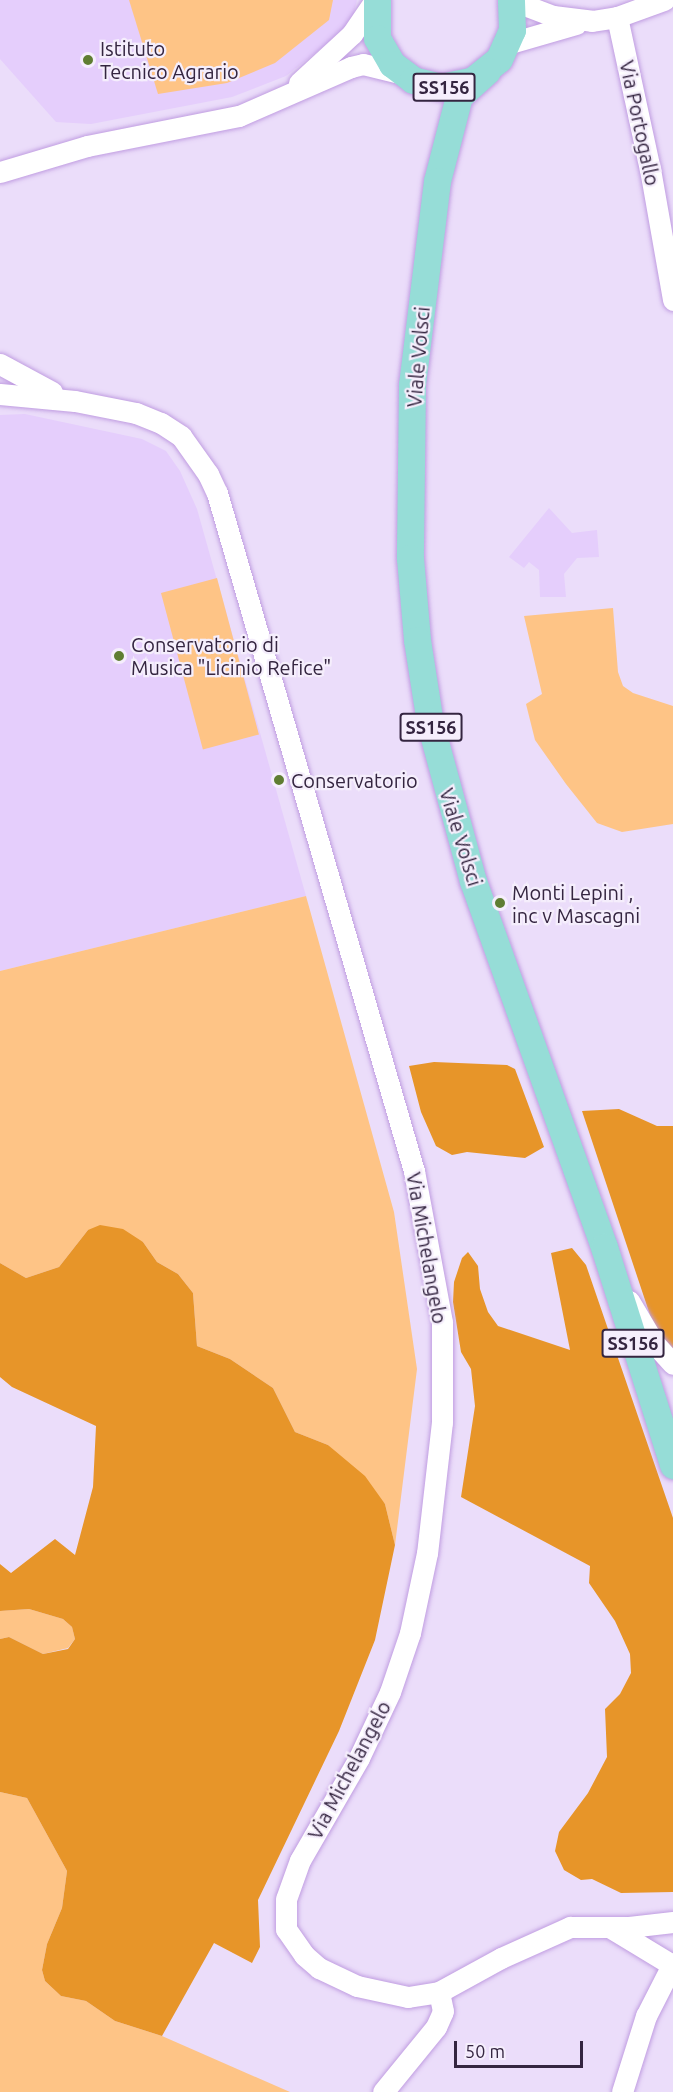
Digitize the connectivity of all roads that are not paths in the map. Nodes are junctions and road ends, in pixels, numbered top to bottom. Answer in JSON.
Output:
{"nodes":[{"id":1,"x":376,"y":0,"type":"edge"},
{"id":2,"x":511,"y":0,"type":"edge"},
{"id":3,"x":664,"y":0,"type":"edge"},
{"id":4,"x":617,"y":17,"type":"junction"},
{"id":5,"x":584,"y":21,"type":"junction"},
{"id":6,"x":507,"y":44,"type":"junction"},
{"id":7,"x":487,"y":71,"type":"junction"},
{"id":8,"x":414,"y":79,"type":"junction"},
{"id":9,"x":287,"y":93,"type":"junction"},
{"id":10,"x":0,"y":172,"type":"edge"},
{"id":11,"x":437,"y":181,"type":"junction"},
{"id":12,"x":673,"y":300,"type":"edge"},
{"id":13,"x":0,"y":364,"type":"edge"},
{"id":14,"x":0,"y":394,"type":"edge"},
{"id":15,"x":75,"y":401,"type":"junction"},
{"id":16,"x":604,"y":1247,"type":"junction"},
{"id":17,"x":673,"y":1364,"type":"edge"},
{"id":18,"x":670,"y":1434,"type":"edge"},
{"id":19,"x":673,"y":1465,"type":"edge"},
{"id":20,"x":673,"y":1922,"type":"edge"},
{"id":21,"x":605,"y":1925,"type":"junction"},
{"id":22,"x":672,"y":1964,"type":"edge"},
{"id":23,"x":439,"y":1992,"type":"junction"},
{"id":24,"x":383,"y":2092,"type":"edge"},
{"id":25,"x":622,"y":2092,"type":"edge"}],
"edges":[{"from":1,"to":8,"type":"main road","name":"Viale Volsci","number":"SS156"},
{"from":1,"to":9,"type":"street"},
{"from":2,"to":5,"type":"street"},
{"from":2,"to":6,"type":"main road","name":"Viale Volsci","number":"SS156"},
{"from":3,"to":4,"type":"street"},
{"from":4,"to":5,"type":"street"},
{"from":4,"to":12,"type":"street","name":"Via Portogallo"},
{"from":5,"to":6,"type":"street"},
{"from":6,"to":7,"type":"main road","name":"Viale Volsci","number":"SS156"},
{"from":7,"to":8,"type":"main road","name":"Viale Volsci","number":"SS156"},
{"from":7,"to":11,"type":"main road","name":"Viale Volsci","number":"SS156"},
{"from":8,"to":9,"type":"street"},
{"from":8,"to":11,"type":"main road","name":"Viale Volsci","number":"SS156"},
{"from":9,"to":10,"type":"street"},
{"from":11,"to":16,"type":"main road","name":"Viale Volsci","number":"SS156"},
{"from":13,"to":15,"type":"street","name":"Via Michelangelo"},
{"from":14,"to":15,"type":"street","name":"Via Michelangelo"},
{"from":15,"to":23,"type":"street","name":"Via Michelangelo"},
{"from":16,"to":17,"type":"street"},
{"from":16,"to":18,"type":"main road","name":"Viale Volsci","number":"SS156"},
{"from":18,"to":19,"type":"main road","name":"Viale Volsci","number":"SS156"},
{"from":20,"to":21,"type":"street","name":"Via Michelangelo"},
{"from":21,"to":22,"type":"street"},
{"from":21,"to":23,"type":"street","name":"Via Michelangelo"},
{"from":22,"to":25,"type":"street"},
{"from":23,"to":24,"type":"street"}]}
